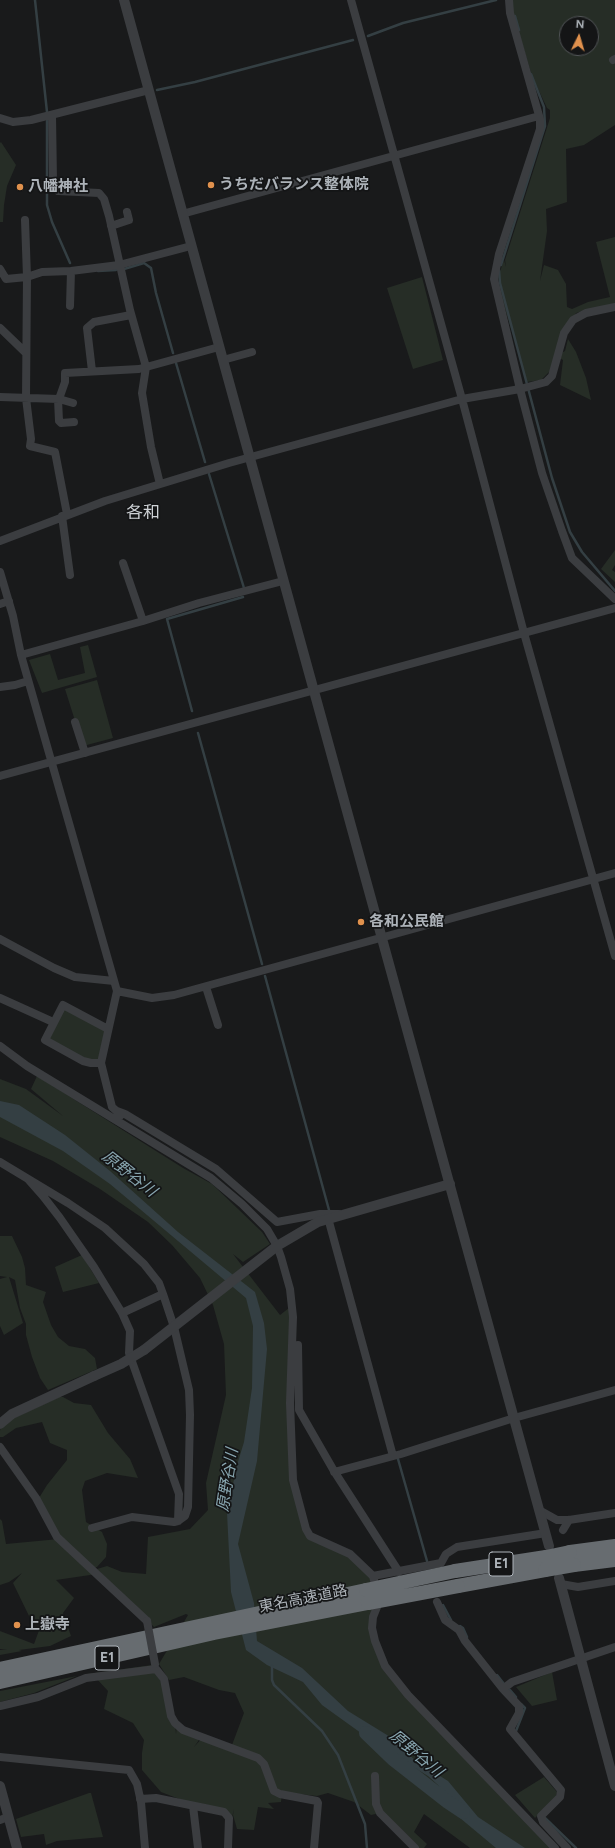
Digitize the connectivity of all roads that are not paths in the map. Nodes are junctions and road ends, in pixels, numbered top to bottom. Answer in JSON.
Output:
{"nodes":[{"id":1,"x":124,"y":0,"type":"edge"},
{"id":2,"x":352,"y":0,"type":"edge"},
{"id":3,"x":509,"y":0,"type":"edge"},
{"id":4,"x":149,"y":90,"type":"junction"},
{"id":5,"x":52,"y":115,"type":"junction"},
{"id":6,"x":539,"y":116,"type":"junction"},
{"id":7,"x":0,"y":118,"type":"edge"},
{"id":8,"x":394,"y":156,"type":"junction"},
{"id":9,"x":127,"y":212,"type":"dead end"},
{"id":10,"x":182,"y":214,"type":"junction"},
{"id":11,"x":24,"y":220,"type":"dead end"},
{"id":12,"x":111,"y":226,"type":"junction"},
{"id":13,"x":191,"y":246,"type":"junction"},
{"id":14,"x":119,"y":264,"type":"junction"},
{"id":15,"x":0,"y":269,"type":"edge"},
{"id":16,"x":71,"y":271,"type":"junction"},
{"id":17,"x":27,"y":277,"type":"junction"},
{"id":18,"x":70,"y":306,"type":"dead end"},
{"id":19,"x":615,"y":307,"type":"edge"},
{"id":20,"x":131,"y":315,"type":"junction"},
{"id":21,"x":0,"y":328,"type":"edge"},
{"id":22,"x":219,"y":347,"type":"junction"},
{"id":23,"x":252,"y":352,"type":"dead end"},
{"id":24,"x":26,"y":353,"type":"junction"},
{"id":25,"x":223,"y":360,"type":"junction"},
{"id":26,"x":146,"y":367,"type":"junction"},
{"id":27,"x":92,"y":371,"type":"junction"},
{"id":28,"x":520,"y":389,"type":"junction"},
{"id":29,"x":0,"y":397,"type":"edge"},
{"id":30,"x":26,"y":398,"type":"junction"},
{"id":31,"x":58,"y":399,"type":"junction"},
{"id":32,"x":462,"y":399,"type":"junction"},
{"id":33,"x":73,"y":402,"type":"dead end"},
{"id":34,"x":74,"y":422,"type":"dead end"},
{"id":35,"x":250,"y":458,"type":"junction"},
{"id":36,"x":160,"y":484,"type":"junction"},
{"id":37,"x":64,"y":515,"type":"junction"},
{"id":38,"x":0,"y":541,"type":"edge"},
{"id":39,"x":123,"y":563,"type":"dead end"},
{"id":40,"x":0,"y":572,"type":"edge"},
{"id":41,"x":70,"y":575,"type":"dead end"},
{"id":42,"x":283,"y":581,"type":"junction"},
{"id":43,"x":615,"y":599,"type":"edge"},
{"id":44,"x":9,"y":601,"type":"junction"},
{"id":45,"x":0,"y":604,"type":"edge"},
{"id":46,"x":615,"y":608,"type":"edge"},
{"id":47,"x":143,"y":621,"type":"junction"},
{"id":48,"x":524,"y":633,"type":"junction"},
{"id":49,"x":21,"y":655,"type":"junction"},
{"id":50,"x":28,"y":681,"type":"junction"},
{"id":51,"x":0,"y":687,"type":"edge"},
{"id":52,"x":314,"y":690,"type":"junction"},
{"id":53,"x":75,"y":722,"type":"dead end"},
{"id":54,"x":85,"y":752,"type":"junction"},
{"id":55,"x":52,"y":762,"type":"junction"},
{"id":56,"x":0,"y":776,"type":"edge"},
{"id":57,"x":615,"y":873,"type":"edge"},
{"id":58,"x":594,"y":879,"type":"junction"},
{"id":59,"x":382,"y":938,"type":"junction"},
{"id":60,"x":0,"y":939,"type":"edge"},
{"id":61,"x":615,"y":956,"type":"edge"},
{"id":62,"x":114,"y":981,"type":"junction"},
{"id":63,"x":206,"y":987,"type":"junction"},
{"id":64,"x":117,"y":991,"type":"junction"},
{"id":65,"x":0,"y":998,"type":"edge"},
{"id":66,"x":53,"y":1022,"type":"junction"},
{"id":67,"x":218,"y":1024,"type":"dead end"},
{"id":68,"x":108,"y":1029,"type":"junction"},
{"id":69,"x":0,"y":1046,"type":"edge"},
{"id":70,"x":101,"y":1063,"type":"junction"},
{"id":71,"x":117,"y":1111,"type":"junction"},
{"id":72,"x":0,"y":1162,"type":"edge"},
{"id":73,"x":186,"y":1163,"type":"junction"},
{"id":74,"x":28,"y":1179,"type":"junction"},
{"id":75,"x":450,"y":1184,"type":"junction"},
{"id":76,"x":341,"y":1215,"type":"junction"},
{"id":77,"x":328,"y":1218,"type":"junction"},
{"id":78,"x":275,"y":1247,"type":"junction"},
{"id":79,"x":163,"y":1294,"type":"junction"},
{"id":80,"x":122,"y":1313,"type":"junction"},
{"id":81,"x":293,"y":1317,"type":"junction"},
{"id":82,"x":174,"y":1327,"type":"junction"},
{"id":83,"x":615,"y":1390,"type":"edge"},
{"id":84,"x":514,"y":1418,"type":"junction"},
{"id":85,"x":0,"y":1424,"type":"edge"},
{"id":86,"x":0,"y":1447,"type":"edge"},
{"id":87,"x":393,"y":1456,"type":"junction"},
{"id":88,"x":334,"y":1472,"type":"junction"},
{"id":89,"x":539,"y":1510,"type":"junction"},
{"id":90,"x":615,"y":1513,"type":"edge"},
{"id":91,"x":569,"y":1520,"type":"junction"},
{"id":92,"x":178,"y":1521,"type":"junction"},
{"id":93,"x":92,"y":1528,"type":"dead end"},
{"id":94,"x":563,"y":1530,"type":"dead end"},
{"id":95,"x":546,"y":1533,"type":"junction"},
{"id":96,"x":615,"y":1546,"type":"edge"},
{"id":97,"x":547,"y":1557,"type":"junction"},
{"id":98,"x":572,"y":1559,"type":"junction"},
{"id":99,"x":615,"y":1560,"type":"edge"},
{"id":100,"x":399,"y":1572,"type":"junction"},
{"id":101,"x":373,"y":1576,"type":"junction"},
{"id":102,"x":560,"y":1581,"type":"joint"},
{"id":103,"x":615,"y":1581,"type":"edge"},
{"id":104,"x":367,"y":1597,"type":"junction"},
{"id":105,"x":437,"y":1602,"type":"dead end"},
{"id":106,"x":213,"y":1628,"type":"junction"},
{"id":107,"x":615,"y":1647,"type":"edge"},
{"id":108,"x":580,"y":1658,"type":"junction"},
{"id":109,"x":156,"y":1667,"type":"junction"},
{"id":110,"x":0,"y":1668,"type":"edge"},
{"id":111,"x":0,"y":1682,"type":"edge"},
{"id":112,"x":502,"y":1689,"type":"junction"},
{"id":113,"x":0,"y":1706,"type":"edge"},
{"id":114,"x":0,"y":1757,"type":"edge"},
{"id":115,"x":375,"y":1776,"type":"dead end"},
{"id":116,"x":0,"y":1786,"type":"edge"},
{"id":117,"x":615,"y":1786,"type":"edge"},
{"id":118,"x":140,"y":1799,"type":"junction"},
{"id":119,"x":194,"y":1806,"type":"junction"},
{"id":120,"x":4,"y":1819,"type":"edge"},
{"id":121,"x":17,"y":1848,"type":"edge"},
{"id":122,"x":145,"y":1848,"type":"edge"},
{"id":123,"x":198,"y":1848,"type":"edge"},
{"id":124,"x":228,"y":1848,"type":"edge"},
{"id":125,"x":314,"y":1848,"type":"edge"},
{"id":126,"x":415,"y":1848,"type":"edge"},
{"id":127,"x":555,"y":1848,"type":"edge"},
{"id":128,"x":567,"y":1848,"type":"edge"}],
"edges":[{"from":1,"to":4,"type":"street"},
{"from":2,"to":8,"type":"street"},
{"from":3,"to":6,"type":"street"},
{"from":4,"to":5,"type":"street"},
{"from":4,"to":10,"type":"street"},
{"from":5,"to":7,"type":"street"},
{"from":5,"to":12,"type":"street"},
{"from":6,"to":8,"type":"street"},
{"from":6,"to":28,"type":"street"},
{"from":8,"to":10,"type":"street"},
{"from":8,"to":32,"type":"street"},
{"from":9,"to":12,"type":"street"},
{"from":10,"to":13,"type":"street"},
{"from":11,"to":17,"type":"street"},
{"from":12,"to":14,"type":"street"},
{"from":13,"to":14,"type":"street"},
{"from":13,"to":22,"type":"street"},
{"from":14,"to":16,"type":"street"},
{"from":14,"to":20,"type":"street"},
{"from":15,"to":17,"type":"street"},
{"from":16,"to":17,"type":"street"},
{"from":16,"to":18,"type":"street"},
{"from":17,"to":24,"type":"street"},
{"from":19,"to":28,"type":"street"},
{"from":20,"to":26,"type":"street"},
{"from":20,"to":27,"type":"street"},
{"from":21,"to":24,"type":"street"},
{"from":22,"to":25,"type":"street"},
{"from":22,"to":26,"type":"street"},
{"from":23,"to":25,"type":"street"},
{"from":24,"to":30,"type":"street"},
{"from":25,"to":35,"type":"street"},
{"from":26,"to":27,"type":"street"},
{"from":26,"to":36,"type":"street"},
{"from":27,"to":31,"type":"street"},
{"from":28,"to":32,"type":"street"},
{"from":28,"to":43,"type":"street"},
{"from":29,"to":30,"type":"street"},
{"from":30,"to":31,"type":"street"},
{"from":30,"to":37,"type":"street"},
{"from":31,"to":33,"type":"street"},
{"from":31,"to":34,"type":"street"},
{"from":32,"to":35,"type":"street"},
{"from":32,"to":48,"type":"street"},
{"from":35,"to":36,"type":"street"},
{"from":35,"to":42,"type":"street"},
{"from":36,"to":37,"type":"street"},
{"from":37,"to":38,"type":"street"},
{"from":37,"to":41,"type":"street"},
{"from":39,"to":47,"type":"street"},
{"from":40,"to":44,"type":"street"},
{"from":42,"to":47,"type":"street"},
{"from":42,"to":52,"type":"street"},
{"from":44,"to":45,"type":"street"},
{"from":44,"to":49,"type":"street"},
{"from":46,"to":48,"type":"street"},
{"from":47,"to":49,"type":"street"},
{"from":48,"to":52,"type":"street"},
{"from":48,"to":58,"type":"street"},
{"from":49,"to":50,"type":"street"},
{"from":50,"to":51,"type":"street"},
{"from":50,"to":55,"type":"street"},
{"from":52,"to":54,"type":"street"},
{"from":52,"to":59,"type":"street"},
{"from":53,"to":54,"type":"street"},
{"from":54,"to":55,"type":"street"},
{"from":55,"to":56,"type":"street"},
{"from":55,"to":62,"type":"street"},
{"from":57,"to":58,"type":"street"},
{"from":58,"to":59,"type":"street"},
{"from":58,"to":61,"type":"street"},
{"from":59,"to":63,"type":"street"},
{"from":59,"to":75,"type":"street"},
{"from":60,"to":62,"type":"street"},
{"from":62,"to":64,"type":"street"},
{"from":63,"to":64,"type":"street"},
{"from":63,"to":67,"type":"street"},
{"from":64,"to":68,"type":"street"},
{"from":65,"to":66,"type":"street"},
{"from":66,"to":68,"type":"street"},
{"from":66,"to":70,"type":"street"},
{"from":68,"to":70,"type":"street"},
{"from":69,"to":73,"type":"street"},
{"from":70,"to":71,"type":"street"},
{"from":71,"to":73,"type":"street"},
{"from":71,"to":76,"type":"street"},
{"from":72,"to":74,"type":"street"},
{"from":73,"to":78,"type":"street"},
{"from":74,"to":79,"type":"street"},
{"from":74,"to":80,"type":"street"},
{"from":75,"to":76,"type":"street"},
{"from":75,"to":84,"type":"street"},
{"from":76,"to":77,"type":"street"},
{"from":77,"to":78,"type":"street"},
{"from":77,"to":87,"type":"street"},
{"from":78,"to":81,"type":"street"},
{"from":78,"to":82,"type":"street"},
{"from":79,"to":80,"type":"street"},
{"from":79,"to":82,"type":"street"},
{"from":80,"to":92,"type":"street"},
{"from":81,"to":88,"type":"street"},
{"from":81,"to":101,"type":"street"},
{"from":82,"to":85,"type":"street","bridge":true},
{"from":82,"to":92,"type":"street"},
{"from":83,"to":84,"type":"street"},
{"from":84,"to":87,"type":"street"},
{"from":84,"to":89,"type":"street"},
{"from":86,"to":109,"type":"street","bridge":true},
{"from":87,"to":88,"type":"street"},
{"from":88,"to":100,"type":"street"},
{"from":89,"to":91,"type":"street"},
{"from":89,"to":95,"type":"street"},
{"from":90,"to":91,"type":"street"},
{"from":91,"to":94,"type":"street"},
{"from":92,"to":93,"type":"street"},
{"from":95,"to":97,"type":"street"},
{"from":95,"to":100,"type":"street"},
{"from":96,"to":98,"type":"highway","name":"東名高速道路","number":"E1"},
{"from":97,"to":98,"type":"highway","name":"東名高速道路","number":"E1","bridge":true},
{"from":97,"to":104,"type":"highway","name":"東名高速道路","number":"E1","bridge":true},
{"from":97,"to":104,"type":"highway","name":"東名高速道路","number":"E1","bridge":true},
{"from":98,"to":99,"type":"highway","name":"東名高速道路","number":"E1"},
{"from":100,"to":101,"type":"street"},
{"from":101,"to":127,"type":"street"},
{"from":102,"to":103,"type":"street"},
{"from":102,"to":108,"type":"street"},
{"from":104,"to":106,"type":"highway","name":"東名高速道路","number":"E1"},
{"from":105,"to":112,"type":"street"},
{"from":106,"to":110,"type":"highway","name":"東名高速道路","number":"E1"},
{"from":106,"to":111,"type":"highway","name":"東名高速道路","number":"E1"},
{"from":107,"to":108,"type":"street"},
{"from":108,"to":112,"type":"street"},
{"from":108,"to":117,"type":"street"},
{"from":109,"to":113,"type":"street"},
{"from":109,"to":125,"type":"street"},
{"from":112,"to":128,"type":"street"},
{"from":114,"to":118,"type":"street"},
{"from":115,"to":126,"type":"street"},
{"from":116,"to":120,"type":"street"},
{"from":118,"to":119,"type":"street"},
{"from":118,"to":122,"type":"street"},
{"from":119,"to":123,"type":"street"},
{"from":119,"to":124,"type":"street"},
{"from":120,"to":121,"type":"street"}]}
